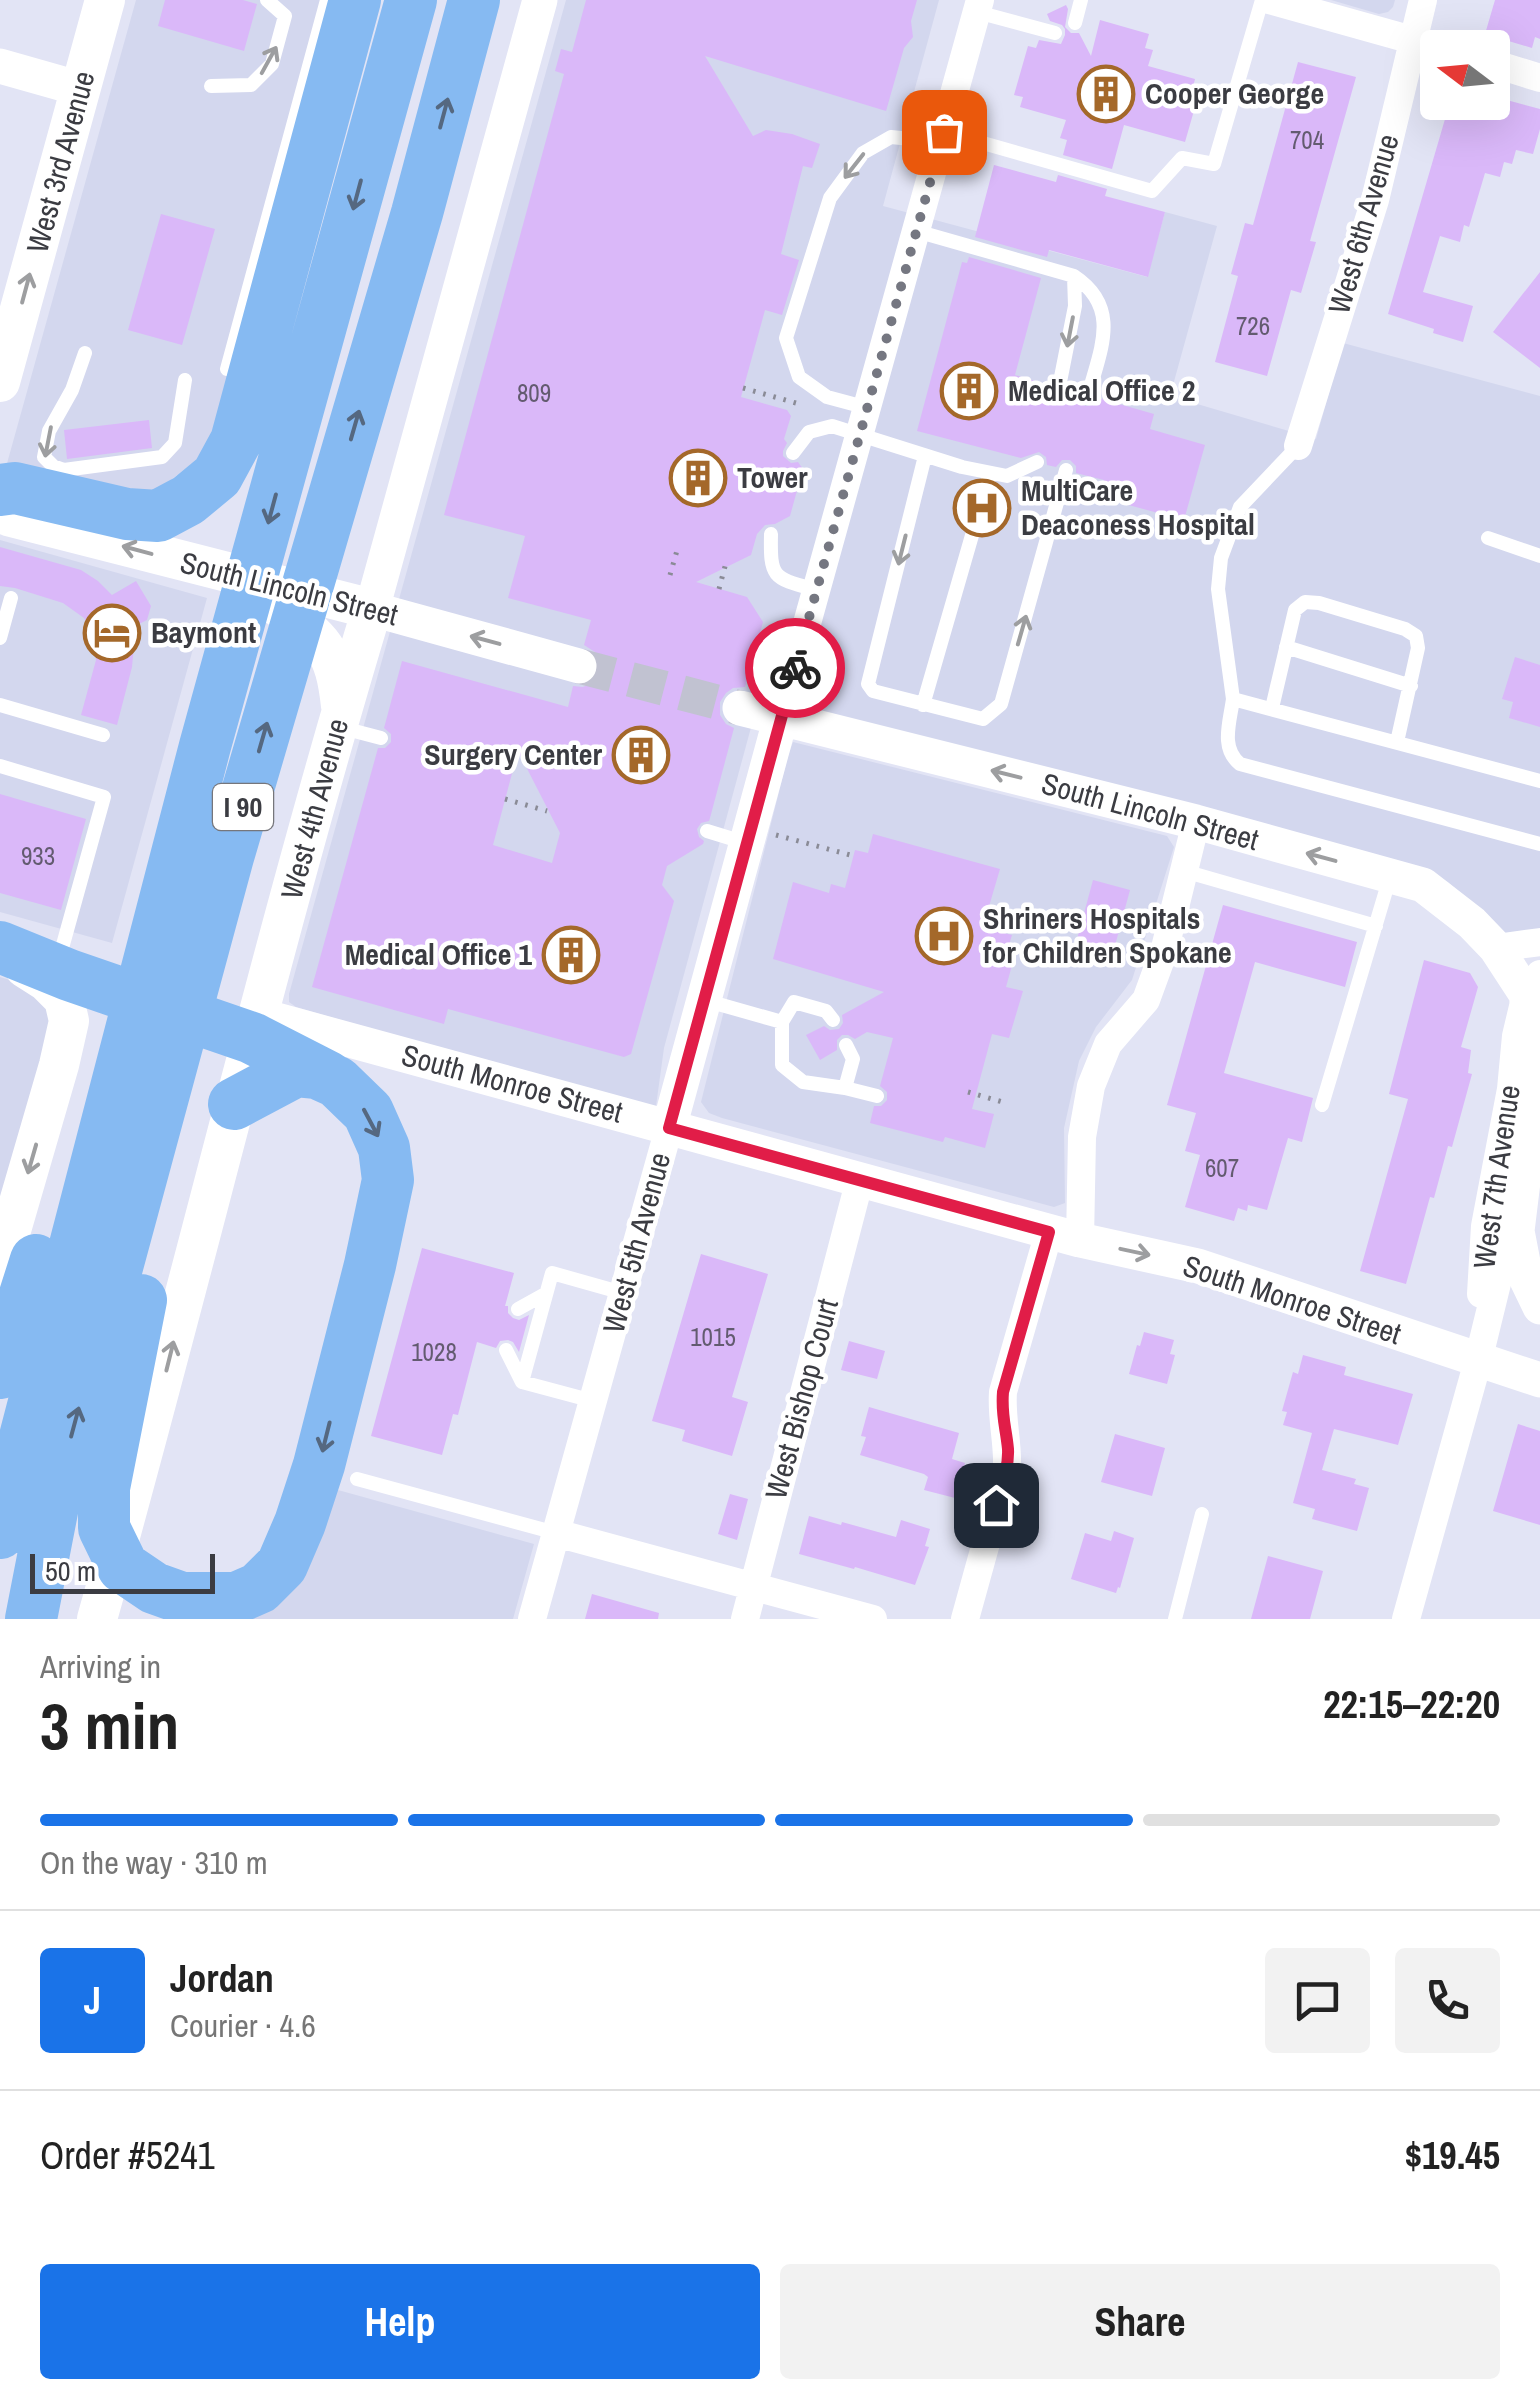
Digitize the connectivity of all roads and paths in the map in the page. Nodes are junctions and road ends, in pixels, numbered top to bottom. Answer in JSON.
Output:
{"nodes":[{"id":1,"x":106,"y":0,"type":"edge"},
{"id":2,"x":267,"y":0,"type":"edge"},
{"id":3,"x":411,"y":0,"type":"edge"},
{"id":4,"x":474,"y":0,"type":"edge"},
{"id":5,"x":540,"y":0,"type":"edge"},
{"id":6,"x":1081,"y":0,"type":"edge"},
{"id":7,"x":1265,"y":0,"type":"edge"},
{"id":8,"x":1423,"y":0,"type":"edge"},
{"id":9,"x":345,"y":3,"type":"edge"},
{"id":10,"x":978,"y":6,"type":"edge"},
{"id":11,"x":1075,"y":23,"type":"dead end"},
{"id":12,"x":1426,"y":30,"type":"edge"},
{"id":13,"x":1055,"y":33,"type":"dead end"},
{"id":14,"x":1420,"y":41,"type":"edge"},
{"id":15,"x":1420,"y":64,"type":"edge"},
{"id":16,"x":0,"y":66,"type":"edge"},
{"id":17,"x":1510,"y":69,"type":"edge"},
{"id":18,"x":1540,"y":78,"type":"edge"},
{"id":19,"x":211,"y":86,"type":"dead end"},
{"id":20,"x":80,"y":89,"type":"junction"},
{"id":21,"x":942,"y":137,"type":"junction"},
{"id":22,"x":916,"y":232,"type":"junction"},
{"id":23,"x":1074,"y":276,"type":"junction"},
{"id":24,"x":85,"y":353,"type":"dead end"},
{"id":25,"x":227,"y":369,"type":"dead end"},
{"id":26,"x":185,"y":380,"type":"dead end"},
{"id":27,"x":0,"y":382,"type":"edge"},
{"id":28,"x":1059,"y":388,"type":"dead end"},
{"id":29,"x":1088,"y":396,"type":"dead end"},
{"id":30,"x":868,"y":408,"type":"junction"},
{"id":31,"x":860,"y":436,"type":"junction"},
{"id":32,"x":1298,"y":446,"type":"joint"},
{"id":33,"x":793,"y":453,"type":"dead end"},
{"id":34,"x":926,"y":456,"type":"junction"},
{"id":35,"x":1038,"y":462,"type":"dead end"},
{"id":36,"x":1066,"y":470,"type":"dead end"},
{"id":37,"x":990,"y":473,"type":"junction"},
{"id":38,"x":0,"y":490,"type":"edge"},
{"id":39,"x":0,"y":512,"type":"edge"},
{"id":40,"x":771,"y":534,"type":"dead end"},
{"id":41,"x":1488,"y":538,"type":"dead end"},
{"id":42,"x":678,"y":547,"type":"dead end"},
{"id":43,"x":1540,"y":556,"type":"edge"},
{"id":44,"x":727,"y":560,"type":"dead end"},
{"id":45,"x":232,"y":575,"type":"junction"},
{"id":46,"x":670,"y":575,"type":"dead end"},
{"id":47,"x":719,"y":588,"type":"dead end"},
{"id":48,"x":817,"y":590,"type":"junction"},
{"id":49,"x":11,"y":598,"type":"dead end"},
{"id":50,"x":372,"y":609,"type":"junction"},
{"id":51,"x":0,"y":638,"type":"edge"},
{"id":52,"x":1286,"y":647,"type":"junction"},
{"id":53,"x":579,"y":666,"type":"tunnel mouth"},
{"id":54,"x":1411,"y":686,"type":"junction"},
{"id":55,"x":1233,"y":698,"type":"junction"},
{"id":56,"x":0,"y":705,"type":"edge"},
{"id":57,"x":923,"y":705,"type":"junction"},
{"id":58,"x":740,"y":708,"type":"tunnel mouth"},
{"id":59,"x":1272,"y":708,"type":"junction"},
{"id":60,"x":781,"y":718,"type":"junction"},
{"id":61,"x":340,"y":720,"type":"junction"},
{"id":62,"x":104,"y":736,"type":"dead end"},
{"id":63,"x":381,"y":738,"type":"dead end"},
{"id":64,"x":1397,"y":742,"type":"junction"},
{"id":65,"x":205,"y":746,"type":"junction"},
{"id":66,"x":0,"y":766,"type":"edge"},
{"id":67,"x":1540,"y":782,"type":"edge"},
{"id":68,"x":505,"y":799,"type":"dead end"},
{"id":69,"x":547,"y":811,"type":"dead end"},
{"id":70,"x":1196,"y":822,"type":"junction"},
{"id":71,"x":706,"y":830,"type":"dead end"},
{"id":72,"x":756,"y":838,"type":"junction"},
{"id":73,"x":1540,"y":844,"type":"edge"},
{"id":74,"x":854,"y":856,"type":"dead end"},
{"id":75,"x":228,"y":857,"type":"junction"},
{"id":76,"x":1184,"y":871,"type":"junction"},
{"id":77,"x":1390,"y":876,"type":"junction"},
{"id":78,"x":1376,"y":926,"type":"junction"},
{"id":79,"x":1540,"y":942,"type":"edge"},
{"id":80,"x":0,"y":948,"type":"edge"},
{"id":81,"x":1496,"y":948,"type":"junction"},
{"id":82,"x":59,"y":959,"type":"junction"},
{"id":83,"x":1533,"y":984,"type":"edge"},
{"id":84,"x":703,"y":999,"type":"junction"},
{"id":85,"x":834,"y":1020,"type":"dead end"},
{"id":86,"x":782,"y":1022,"type":"junction"},
{"id":87,"x":255,"y":1026,"type":"junction"},
{"id":88,"x":846,"y":1045,"type":"dead end"},
{"id":89,"x":337,"y":1082,"type":"junction"},
{"id":90,"x":845,"y":1088,"type":"junction"},
{"id":91,"x":968,"y":1092,"type":"dead end"},
{"id":92,"x":877,"y":1096,"type":"dead end"},
{"id":93,"x":1006,"y":1103,"type":"dead end"},
{"id":94,"x":234,"y":1104,"type":"junction"},
{"id":95,"x":1322,"y":1105,"type":"dead end"},
{"id":96,"x":669,"y":1128,"type":"junction"},
{"id":97,"x":1540,"y":1140,"type":"edge"},
{"id":98,"x":1523,"y":1176,"type":"junction"},
{"id":99,"x":860,"y":1179,"type":"junction"},
{"id":100,"x":1064,"y":1236,"type":"junction"},
{"id":101,"x":0,"y":1268,"type":"edge"},
{"id":102,"x":623,"y":1293,"type":"junction"},
{"id":103,"x":544,"y":1294,"type":"junction"},
{"id":104,"x":1540,"y":1307,"type":"edge"},
{"id":105,"x":518,"y":1309,"type":"dead end"},
{"id":106,"x":506,"y":1350,"type":"dead end"},
{"id":107,"x":1478,"y":1361,"type":"junction"},
{"id":108,"x":0,"y":1373,"type":"edge"},
{"id":109,"x":1540,"y":1380,"type":"edge"},
{"id":110,"x":522,"y":1382,"type":"junction"},
{"id":111,"x":593,"y":1401,"type":"junction"},
{"id":112,"x":357,"y":1479,"type":"dead end"},
{"id":113,"x":54,"y":1496,"type":"junction"},
{"id":114,"x":1202,"y":1514,"type":"dead end"},
{"id":115,"x":0,"y":1533,"type":"edge"},
{"id":116,"x":556,"y":1533,"type":"junction"},
{"id":117,"x":752,"y":1586,"type":"junction"},
{"id":118,"x":31,"y":1619,"type":"edge"},
{"id":119,"x":42,"y":1619,"type":"edge"},
{"id":120,"x":98,"y":1619,"type":"edge"},
{"id":121,"x":532,"y":1619,"type":"edge"},
{"id":122,"x":745,"y":1619,"type":"edge"},
{"id":123,"x":873,"y":1619,"type":"edge"},
{"id":124,"x":965,"y":1619,"type":"edge"},
{"id":125,"x":1174,"y":1619,"type":"edge"},
{"id":126,"x":1406,"y":1619,"type":"edge"}],
"edges":[{"from":1,"to":20,"type":"main road","name":"West 3rd Avenue"},
{"from":19,"to":2,"type":"lane","one_way":true},
{"from":3,"to":65,"type":"highway","number":"I 90","one_way":true},
{"from":75,"to":4,"type":"highway","number":"I 90","one_way":true},
{"from":5,"to":50,"type":"street","name":"West 4th Avenue"},
{"from":6,"to":11,"type":"lane"},
{"from":7,"to":14,"type":"street"},
{"from":7,"to":21,"type":"lane"},
{"from":8,"to":12,"type":"street","name":"West 6th Avenue"},
{"from":9,"to":25,"type":"lane"},
{"from":9,"to":38,"type":"highway"},
{"from":10,"to":13,"type":"lane"},
{"from":10,"to":21,"type":"street","name":"West 5th Avenue"},
{"from":15,"to":32,"type":"street","name":"West 6th Avenue"},
{"from":16,"to":20,"type":"street"},
{"from":17,"to":18,"type":"street"},
{"from":27,"to":20,"type":"main road","name":"West 3rd Avenue","one_way":true},
{"from":21,"to":22,"type":"street","name":"West 5th Avenue"},
{"from":21,"to":30,"type":"lane","one_way":true},
{"from":22,"to":23,"type":"lane"},
{"from":22,"to":30,"type":"street","name":"West 5th Avenue"},
{"from":23,"to":28,"type":"lane","one_way":true},
{"from":23,"to":29,"type":"lane"},
{"from":24,"to":26,"type":"lane","one_way":true},
{"from":30,"to":31,"type":"street","name":"West 5th Avenue"},
{"from":31,"to":33,"type":"lane"},
{"from":31,"to":34,"type":"lane"},
{"from":31,"to":48,"type":"street","name":"West 5th Avenue"},
{"from":32,"to":55,"type":"lane"},
{"from":34,"to":37,"type":"lane"},
{"from":34,"to":57,"type":"lane","one_way":true},
{"from":35,"to":37,"type":"lane"},
{"from":57,"to":36,"type":"lane","one_way":true},
{"from":37,"to":57,"type":"lane"},
{"from":45,"to":39,"type":"main road","name":"South Lincoln Street","one_way":true},
{"from":40,"to":48,"type":"lane"},
{"from":41,"to":43,"type":"lane"},
{"from":42,"to":46,"type":"path"},
{"from":44,"to":47,"type":"path"},
{"from":45,"to":50,"type":"main road","name":"South Lincoln Street"},
{"from":45,"to":61,"type":"main road"},
{"from":48,"to":60,"type":"street","name":"West 5th Avenue"},
{"from":49,"to":51,"type":"lane"},
{"from":53,"to":50,"type":"street","name":"South Lincoln Street","one_way":true},
{"from":50,"to":61,"type":"main road","name":"West 4th Avenue"},
{"from":52,"to":54,"type":"lane"},
{"from":52,"to":54,"type":"lane"},
{"from":52,"to":59,"type":"lane"},
{"from":54,"to":64,"type":"lane"},
{"from":55,"to":59,"type":"lane"},
{"from":55,"to":73,"type":"lane"},
{"from":56,"to":62,"type":"lane"},
{"from":58,"to":60,"type":"street","name":"South Lincoln Street"},
{"from":59,"to":64,"type":"lane"},
{"from":70,"to":60,"type":"street","name":"South Lincoln Street","one_way":true},
{"from":60,"to":72,"type":"street","name":"West 5th Avenue"},
{"from":61,"to":63,"type":"lane"},
{"from":61,"to":87,"type":"main road","name":"West 4th Avenue"},
{"from":64,"to":67,"type":"lane"},
{"from":65,"to":108,"type":"highway"},
{"from":65,"to":115,"type":"highway","number":"I 90"},
{"from":66,"to":82,"type":"lane"},
{"from":68,"to":69,"type":"path"},
{"from":70,"to":76,"type":"street"},
{"from":77,"to":70,"type":"street","name":"South Lincoln Street","one_way":true},
{"from":71,"to":72,"type":"lane"},
{"from":72,"to":74,"type":"path"},
{"from":72,"to":84,"type":"street","name":"West 5th Avenue"},
{"from":89,"to":75,"type":"highway","one_way":true},
{"from":113,"to":75,"type":"highway","number":"I 90","one_way":true},
{"from":76,"to":78,"type":"lane"},
{"from":76,"to":100,"type":"street"},
{"from":77,"to":78,"type":"lane"},
{"from":77,"to":81,"type":"street","name":"South Lincoln Street"},
{"from":78,"to":95,"type":"lane"},
{"from":79,"to":81,"type":"street"},
{"from":80,"to":82,"type":"main road","name":"South Monroe Street"},
{"from":80,"to":87,"type":"highway"},
{"from":80,"to":101,"type":"main road","one_way":true},
{"from":81,"to":83,"type":"street","name":"West 7th Avenue"},
{"from":82,"to":87,"type":"main road","name":"South Monroe Street"},
{"from":83,"to":98,"type":"street","name":"West 7th Avenue"},
{"from":83,"to":107,"type":"street","name":"West 7th Avenue"},
{"from":84,"to":86,"type":"lane"},
{"from":84,"to":96,"type":"street","name":"West 5th Avenue"},
{"from":85,"to":86,"type":"lane"},
{"from":86,"to":90,"type":"lane"},
{"from":87,"to":89,"type":"highway"},
{"from":87,"to":94,"type":"main road","name":"West 4th Avenue"},
{"from":87,"to":96,"type":"street","name":"South Monroe Street"},
{"from":88,"to":90,"type":"lane"},
{"from":89,"to":94,"type":"highway"},
{"from":90,"to":92,"type":"lane"},
{"from":91,"to":93,"type":"path"},
{"from":120,"to":94,"type":"main road","name":"West 4th Avenue","one_way":true},
{"from":96,"to":99,"type":"street","name":"South Monroe Street"},
{"from":96,"to":102,"type":"street","name":"West 5th Avenue"},
{"from":97,"to":98,"type":"street","name":"West 7th Avenue"},
{"from":98,"to":104,"type":"street","name":"West 7th Avenue"},
{"from":98,"to":107,"type":"street","name":"West 7th Avenue"},
{"from":99,"to":100,"type":"street","name":"South Monroe Street"},
{"from":99,"to":117,"type":"street","name":"West Bishop Court"},
{"from":100,"to":107,"type":"street","name":"South Monroe Street","one_way":true},
{"from":100,"to":124,"type":"street"},
{"from":102,"to":103,"type":"lane"},
{"from":102,"to":111,"type":"street","name":"West 5th Avenue"},
{"from":103,"to":105,"type":"lane"},
{"from":103,"to":110,"type":"lane"},
{"from":106,"to":110,"type":"lane"},
{"from":107,"to":109,"type":"street","name":"South Monroe Street"},
{"from":107,"to":126,"type":"street","name":"West 7th Avenue"},
{"from":110,"to":111,"type":"lane"},
{"from":111,"to":116,"type":"street","name":"West 5th Avenue"},
{"from":112,"to":116,"type":"lane"},
{"from":113,"to":118,"type":"highway","number":"I 90"},
{"from":113,"to":119,"type":"highway"},
{"from":114,"to":125,"type":"lane"},
{"from":116,"to":117,"type":"street"},
{"from":116,"to":121,"type":"street","name":"West 5th Avenue"},
{"from":117,"to":122,"type":"street","name":"West Bishop Court"},
{"from":117,"to":123,"type":"street"}]}
